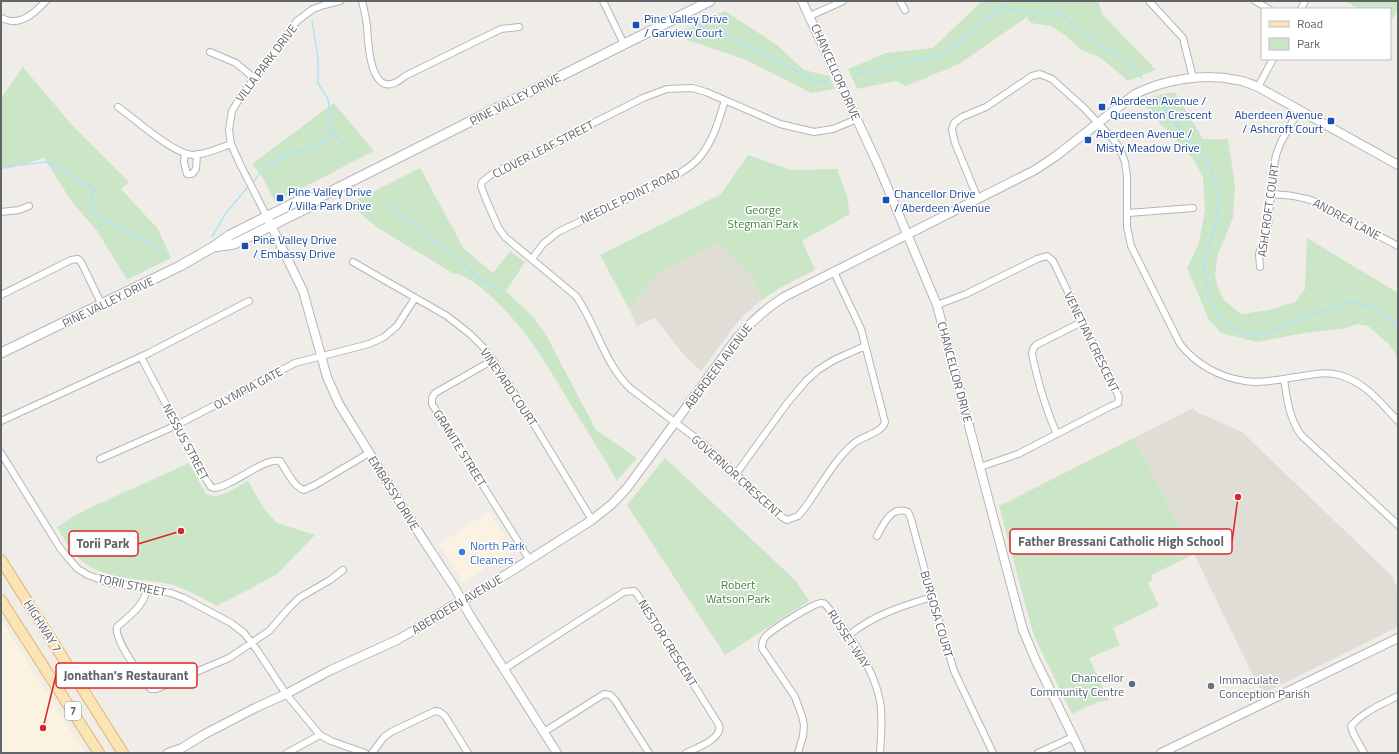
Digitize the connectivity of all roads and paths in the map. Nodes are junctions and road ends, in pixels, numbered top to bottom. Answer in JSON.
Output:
{"nodes":[{"id":1,"x":46,"y":1,"type":"edge"},
{"id":2,"x":340,"y":1,"type":"edge"},
{"id":3,"x":362,"y":1,"type":"edge"},
{"id":4,"x":603,"y":1,"type":"edge"},
{"id":5,"x":710,"y":1,"type":"edge"},
{"id":6,"x":802,"y":1,"type":"edge"},
{"id":7,"x":843,"y":1,"type":"edge"},
{"id":8,"x":900,"y":1,"type":"edge"},
{"id":9,"x":1149,"y":1,"type":"edge"},
{"id":10,"x":1255,"y":1,"type":"edge"},
{"id":11,"x":1267,"y":8,"type":"edge"},
{"id":12,"x":905,"y":10,"type":"dead end"},
{"id":13,"x":810,"y":16,"type":"junction"},
{"id":14,"x":1,"y":18,"type":"edge"},
{"id":15,"x":519,"y":27,"type":"dead end"},
{"id":16,"x":624,"y":44,"type":"junction"},
{"id":17,"x":210,"y":52,"type":"dead end"},
{"id":18,"x":1273,"y":60,"type":"edge"},
{"id":19,"x":255,"y":78,"type":"junction"},
{"id":20,"x":1193,"y":78,"type":"junction"},
{"id":21,"x":1258,"y":87,"type":"junction"},
{"id":22,"x":725,"y":100,"type":"junction"},
{"id":23,"x":118,"y":107,"type":"dead end"},
{"id":24,"x":1299,"y":110,"type":"junction"},
{"id":25,"x":857,"y":119,"type":"junction"},
{"id":26,"x":1098,"y":122,"type":"junction"},
{"id":27,"x":231,"y":144,"type":"junction"},
{"id":28,"x":185,"y":153,"type":"junction"},
{"id":29,"x":197,"y":154,"type":"junction"},
{"id":30,"x":1398,"y":165,"type":"edge"},
{"id":31,"x":1271,"y":194,"type":"junction"},
{"id":32,"x":320,"y":197,"type":"junction"},
{"id":33,"x":978,"y":199,"type":"junction"},
{"id":34,"x":29,"y":206,"type":"dead end"},
{"id":35,"x":1193,"y":208,"type":"dead end"},
{"id":36,"x":1,"y":212,"type":"edge"},
{"id":37,"x":1128,"y":213,"type":"junction"},
{"id":38,"x":267,"y":217,"type":"junction"},
{"id":39,"x":271,"y":226,"type":"junction"},
{"id":40,"x":908,"y":234,"type":"junction"},
{"id":41,"x":1398,"y":246,"type":"edge"},
{"id":42,"x":213,"y":247,"type":"junction"},
{"id":43,"x":532,"y":259,"type":"junction"},
{"id":44,"x":353,"y":262,"type":"dead end"},
{"id":45,"x":1260,"y":267,"type":"dead end"},
{"id":46,"x":834,"y":272,"type":"junction"},
{"id":47,"x":1,"y":295,"type":"edge"},
{"id":48,"x":415,"y":298,"type":"junction"},
{"id":49,"x":249,"y":301,"type":"dead end"},
{"id":50,"x":102,"y":305,"type":"junction"},
{"id":51,"x":937,"y":305,"type":"junction"},
{"id":52,"x":1082,"y":322,"type":"junction"},
{"id":53,"x":865,"y":346,"type":"junction"},
{"id":54,"x":1,"y":353,"type":"edge"},
{"id":55,"x":321,"y":356,"type":"junction"},
{"id":56,"x":141,"y":357,"type":"junction"},
{"id":57,"x":493,"y":360,"type":"junction"},
{"id":58,"x":1284,"y":379,"type":"junction"},
{"id":59,"x":1,"y":421,"type":"edge"},
{"id":60,"x":1398,"y":421,"type":"edge"},
{"id":61,"x":676,"y":422,"type":"junction"},
{"id":62,"x":177,"y":425,"type":"junction"},
{"id":63,"x":1057,"y":434,"type":"junction"},
{"id":64,"x":1,"y":453,"type":"edge"},
{"id":65,"x":369,"y":453,"type":"junction"},
{"id":66,"x":100,"y":459,"type":"dead end"},
{"id":67,"x":980,"y":467,"type":"junction"},
{"id":68,"x":736,"y":474,"type":"junction"},
{"id":69,"x":592,"y":520,"type":"junction"},
{"id":70,"x":1398,"y":525,"type":"edge"},
{"id":71,"x":877,"y":536,"type":"dead end"},
{"id":72,"x":529,"y":559,"type":"junction"},
{"id":73,"x":1,"y":560,"type":"edge"},
{"id":74,"x":343,"y":570,"type":"dead end"},
{"id":75,"x":147,"y":589,"type":"junction"},
{"id":76,"x":932,"y":597,"type":"junction"},
{"id":77,"x":1,"y":600,"type":"edge"},
{"id":78,"x":462,"y":601,"type":"junction"},
{"id":79,"x":848,"y":636,"type":"junction"},
{"id":80,"x":1398,"y":638,"type":"edge"},
{"id":81,"x":252,"y":643,"type":"junction"},
{"id":82,"x":504,"y":669,"type":"junction"},
{"id":83,"x":286,"y":694,"type":"junction"},
{"id":84,"x":1398,"y":696,"type":"edge"},
{"id":85,"x":544,"y":732,"type":"junction"},
{"id":86,"x":320,"y":735,"type":"junction"},
{"id":87,"x":1072,"y":738,"type":"junction"},
{"id":88,"x":180,"y":750,"type":"edge"},
{"id":89,"x":99,"y":753,"type":"edge"},
{"id":90,"x":123,"y":753,"type":"edge"},
{"id":91,"x":168,"y":753,"type":"edge"},
{"id":92,"x":287,"y":753,"type":"edge"},
{"id":93,"x":364,"y":753,"type":"edge"},
{"id":94,"x":372,"y":753,"type":"edge"},
{"id":95,"x":468,"y":753,"type":"edge"},
{"id":96,"x":557,"y":753,"type":"edge"},
{"id":97,"x":649,"y":753,"type":"edge"},
{"id":98,"x":686,"y":753,"type":"edge"},
{"id":99,"x":798,"y":753,"type":"edge"},
{"id":100,"x":880,"y":753,"type":"edge"},
{"id":101,"x":993,"y":753,"type":"edge"},
{"id":102,"x":1038,"y":753,"type":"edge"},
{"id":103,"x":1080,"y":753,"type":"edge"},
{"id":104,"x":1161,"y":753,"type":"edge"},
{"id":105,"x":1364,"y":753,"type":"edge"}],
"edges":[{"from":1,"to":14,"type":"street"},
{"from":2,"to":19,"type":"street","name":"VILLA PARK DRIVE"},
{"from":3,"to":15,"type":"street"},
{"from":4,"to":16,"type":"street"},
{"from":5,"to":16,"type":"main road","name":"PINE VALLEY DRIVE"},
{"from":6,"to":13,"type":"street","name":"CHANCELLOR DRIVE"},
{"from":7,"to":13,"type":"street"},
{"from":8,"to":12,"type":"street"},
{"from":9,"to":20,"type":"street"},
{"from":10,"to":11,"type":"street"},
{"from":13,"to":25,"type":"street","name":"CHANCELLOR DRIVE"},
{"from":16,"to":32,"type":"main road","name":"PINE VALLEY DRIVE"},
{"from":17,"to":19,"type":"street"},
{"from":18,"to":21,"type":"street"},
{"from":19,"to":27,"type":"street","name":"VILLA PARK DRIVE"},
{"from":20,"to":21,"type":"street","name":"ABERDEEN AVENUE"},
{"from":20,"to":26,"type":"street","name":"ABERDEEN AVENUE"},
{"from":21,"to":24,"type":"street","name":"ABERDEEN AVENUE"},
{"from":22,"to":25,"type":"street","name":"CLOVER LEAF STREET"},
{"from":22,"to":43,"type":"street","name":"NEEDLE POINT ROAD"},
{"from":22,"to":43,"type":"street","name":"CLOVER LEAF STREET"},
{"from":23,"to":28,"type":"street"},
{"from":24,"to":30,"type":"street","name":"ABERDEEN AVENUE"},
{"from":24,"to":31,"type":"street","name":"ASHCROFT COURT"},
{"from":25,"to":40,"type":"street","name":"CHANCELLOR DRIVE"},
{"from":26,"to":33,"type":"street","name":"ABERDEEN AVENUE"},
{"from":26,"to":33,"type":"street"},
{"from":26,"to":37,"type":"street"},
{"from":27,"to":29,"type":"street"},
{"from":27,"to":38,"type":"street","name":"VILLA PARK DRIVE"},
{"from":28,"to":29,"type":"street"},
{"from":28,"to":29,"type":"street"},
{"from":31,"to":41,"type":"street","name":"ANDREA LANE"},
{"from":31,"to":45,"type":"street","name":"ASHCROFT COURT"},
{"from":32,"to":38,"type":"main road","name":"PINE VALLEY DRIVE"},
{"from":32,"to":39,"type":"main road","name":"PINE VALLEY DRIVE"},
{"from":33,"to":40,"type":"street","name":"ABERDEEN AVENUE"},
{"from":34,"to":36,"type":"street"},
{"from":35,"to":37,"type":"street"},
{"from":37,"to":58,"type":"street"},
{"from":38,"to":39,"type":"street","name":"EMBASSY DRIVE"},
{"from":38,"to":42,"type":"main road","name":"PINE VALLEY DRIVE"},
{"from":39,"to":42,"type":"main road","name":"PINE VALLEY DRIVE"},
{"from":39,"to":55,"type":"street","name":"EMBASSY DRIVE"},
{"from":40,"to":46,"type":"street","name":"ABERDEEN AVENUE"},
{"from":40,"to":51,"type":"street","name":"CHANCELLOR DRIVE"},
{"from":42,"to":50,"type":"main road","name":"PINE VALLEY DRIVE"},
{"from":43,"to":61,"type":"street","name":"CLOVER LEAF STREET"},
{"from":44,"to":48,"type":"street","name":"VINEYARD COURT"},
{"from":46,"to":53,"type":"street","name":"GOVERNOR CRESCENT"},
{"from":46,"to":61,"type":"street","name":"ABERDEEN AVENUE"},
{"from":47,"to":50,"type":"street"},
{"from":48,"to":55,"type":"street","name":"OLYMPIA GATE"},
{"from":48,"to":57,"type":"street","name":"VINEYARD COURT"},
{"from":49,"to":56,"type":"street"},
{"from":50,"to":54,"type":"main road","name":"PINE VALLEY DRIVE"},
{"from":51,"to":52,"type":"street","name":"VENETIAN CRESCENT"},
{"from":51,"to":67,"type":"street","name":"CHANCELLOR DRIVE"},
{"from":52,"to":63,"type":"street"},
{"from":52,"to":63,"type":"street","name":"VENETIAN CRESCENT"},
{"from":53,"to":68,"type":"street"},
{"from":53,"to":68,"type":"street","name":"GOVERNOR CRESCENT"},
{"from":55,"to":62,"type":"street","name":"OLYMPIA GATE"},
{"from":55,"to":65,"type":"street","name":"EMBASSY DRIVE"},
{"from":56,"to":59,"type":"street"},
{"from":56,"to":62,"type":"street","name":"NESSUS STREET"},
{"from":57,"to":69,"type":"street","name":"VINEYARD COURT"},
{"from":57,"to":72,"type":"street","name":"GRANITE STREET"},
{"from":58,"to":60,"type":"street"},
{"from":58,"to":70,"type":"street"},
{"from":61,"to":68,"type":"street","name":"GOVERNOR CRESCENT"},
{"from":61,"to":69,"type":"street","name":"ABERDEEN AVENUE"},
{"from":62,"to":65,"type":"street","name":"NESSUS STREET"},
{"from":62,"to":66,"type":"street","name":"OLYMPIA GATE"},
{"from":63,"to":67,"type":"street","name":"VENETIAN CRESCENT"},
{"from":64,"to":75,"type":"street","name":"TORII STREET"},
{"from":65,"to":78,"type":"street","name":"EMBASSY DRIVE"},
{"from":67,"to":87,"type":"street","name":"CHANCELLOR DRIVE"},
{"from":69,"to":72,"type":"street","name":"ABERDEEN AVENUE"},
{"from":71,"to":76,"type":"street","name":"BURGOSA COURT"},
{"from":72,"to":78,"type":"street","name":"ABERDEEN AVENUE"},
{"from":73,"to":90,"type":"main road","name":"HIGHWAY 7","number":"7"},
{"from":74,"to":81,"type":"street"},
{"from":75,"to":81,"type":"street","name":"TORII STREET"},
{"from":75,"to":81,"type":"street"},
{"from":76,"to":79,"type":"street"},
{"from":76,"to":101,"type":"street","name":"BURGOSA COURT"},
{"from":77,"to":89,"type":"main road","name":"HIGHWAY 7","number":"7"},
{"from":78,"to":82,"type":"street","name":"EMBASSY DRIVE"},
{"from":78,"to":83,"type":"street","name":"ABERDEEN AVENUE"},
{"from":79,"to":99,"type":"street","name":"RUSSET WAY"},
{"from":79,"to":100,"type":"street","name":"RUSSET WAY"},
{"from":80,"to":104,"type":"street"},
{"from":81,"to":83,"type":"street","name":"TORII STREET"},
{"from":82,"to":85,"type":"street","name":"EMBASSY DRIVE"},
{"from":82,"to":98,"type":"street","name":"NESTOR CRESCENT"},
{"from":83,"to":86,"type":"street","name":"TORII STREET"},
{"from":83,"to":88,"type":"street","name":"ABERDEEN AVENUE"},
{"from":84,"to":105,"type":"street"},
{"from":85,"to":96,"type":"street","name":"EMBASSY DRIVE"},
{"from":85,"to":97,"type":"street"},
{"from":86,"to":92,"type":"street"},
{"from":86,"to":93,"type":"street"},
{"from":87,"to":102,"type":"street"},
{"from":87,"to":103,"type":"street","name":"CHANCELLOR DRIVE"},
{"from":88,"to":91,"type":"street","name":"ABERDEEN AVENUE"},
{"from":94,"to":95,"type":"street"}]}
